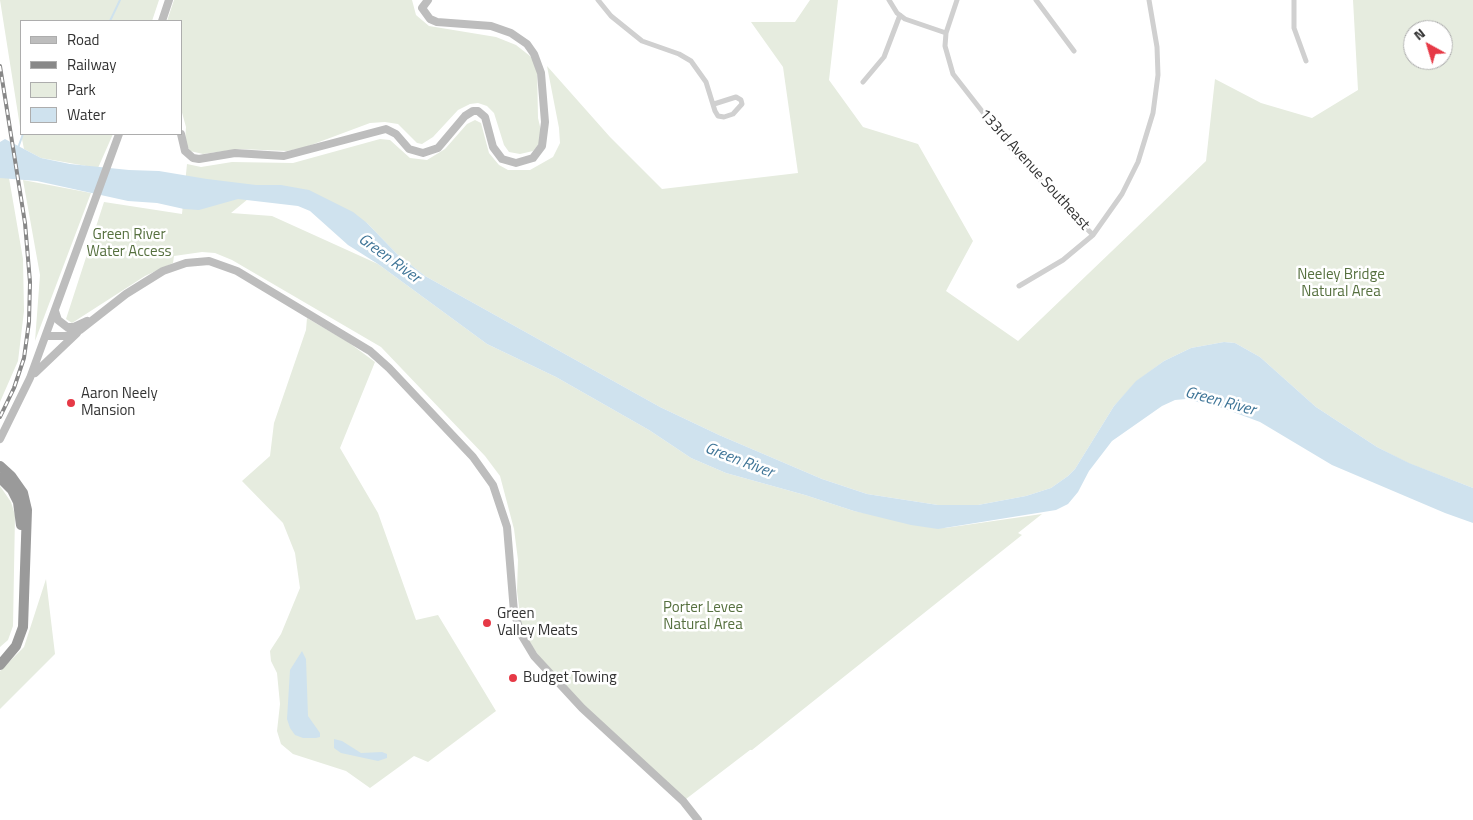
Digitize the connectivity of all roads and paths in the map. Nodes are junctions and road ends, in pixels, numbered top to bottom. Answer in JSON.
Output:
{"nodes":[{"id":1,"x":169,"y":0,"type":"edge"},
{"id":2,"x":598,"y":0,"type":"edge"},
{"id":3,"x":889,"y":0,"type":"edge"},
{"id":4,"x":957,"y":0,"type":"edge"},
{"id":5,"x":1036,"y":0,"type":"edge"},
{"id":6,"x":1149,"y":0,"type":"edge"},
{"id":7,"x":1294,"y":0,"type":"edge"},
{"id":8,"x":426,"y":1,"type":"edge"},
{"id":9,"x":900,"y":15,"type":"junction"},
{"id":10,"x":162,"y":20,"type":"edge"},
{"id":11,"x":946,"y":33,"type":"junction"},
{"id":12,"x":1074,"y":51,"type":"dead end"},
{"id":13,"x":1306,"y":61,"type":"dead end"},
{"id":14,"x":863,"y":82,"type":"dead end"},
{"id":15,"x":714,"y":104,"type":"junction"},
{"id":16,"x":119,"y":135,"type":"edge"},
{"id":17,"x":181,"y":135,"type":"edge"},
{"id":18,"x":1093,"y":235,"type":"junction"},
{"id":19,"x":1019,"y":286,"type":"dead end"},
{"id":20,"x":55,"y":311,"type":"junction"},
{"id":21,"x":105,"y":311,"type":"junction"},
{"id":22,"x":80,"y":330,"type":"junction"},
{"id":23,"x":46,"y":336,"type":"junction"},
{"id":24,"x":30,"y":378,"type":"junction"},
{"id":25,"x":0,"y":439,"type":"edge"},
{"id":26,"x":0,"y":466,"type":"edge"},
{"id":27,"x":0,"y":478,"type":"edge"},
{"id":28,"x":0,"y":655,"type":"edge"},
{"id":29,"x":0,"y":665,"type":"edge"},
{"id":30,"x":698,"y":820,"type":"edge"}],
"edges":[{"from":1,"to":10,"type":"street"},
{"from":2,"to":15,"type":"street"},
{"from":3,"to":9,"type":"street"},
{"from":4,"to":11,"type":"street","name":"133rd Avenue Southeast"},
{"from":5,"to":12,"type":"street"},
{"from":6,"to":18,"type":"street"},
{"from":7,"to":13,"type":"street"},
{"from":8,"to":17,"type":"street"},
{"from":9,"to":11,"type":"street"},
{"from":9,"to":14,"type":"street"},
{"from":11,"to":18,"type":"street","name":"133rd Avenue Southeast"},
{"from":15,"to":15,"type":"street"},
{"from":16,"to":20,"type":"street"},
{"from":18,"to":19,"type":"street"},
{"from":20,"to":21,"type":"street"},
{"from":20,"to":23,"type":"street"},
{"from":21,"to":22,"type":"street"},
{"from":21,"to":30,"type":"street"},
{"from":22,"to":23,"type":"street"},
{"from":22,"to":24,"type":"street"},
{"from":23,"to":24,"type":"street"},
{"from":24,"to":25,"type":"street"},
{"from":26,"to":29,"type":"highway"},
{"from":27,"to":28,"type":"highway"}]}
